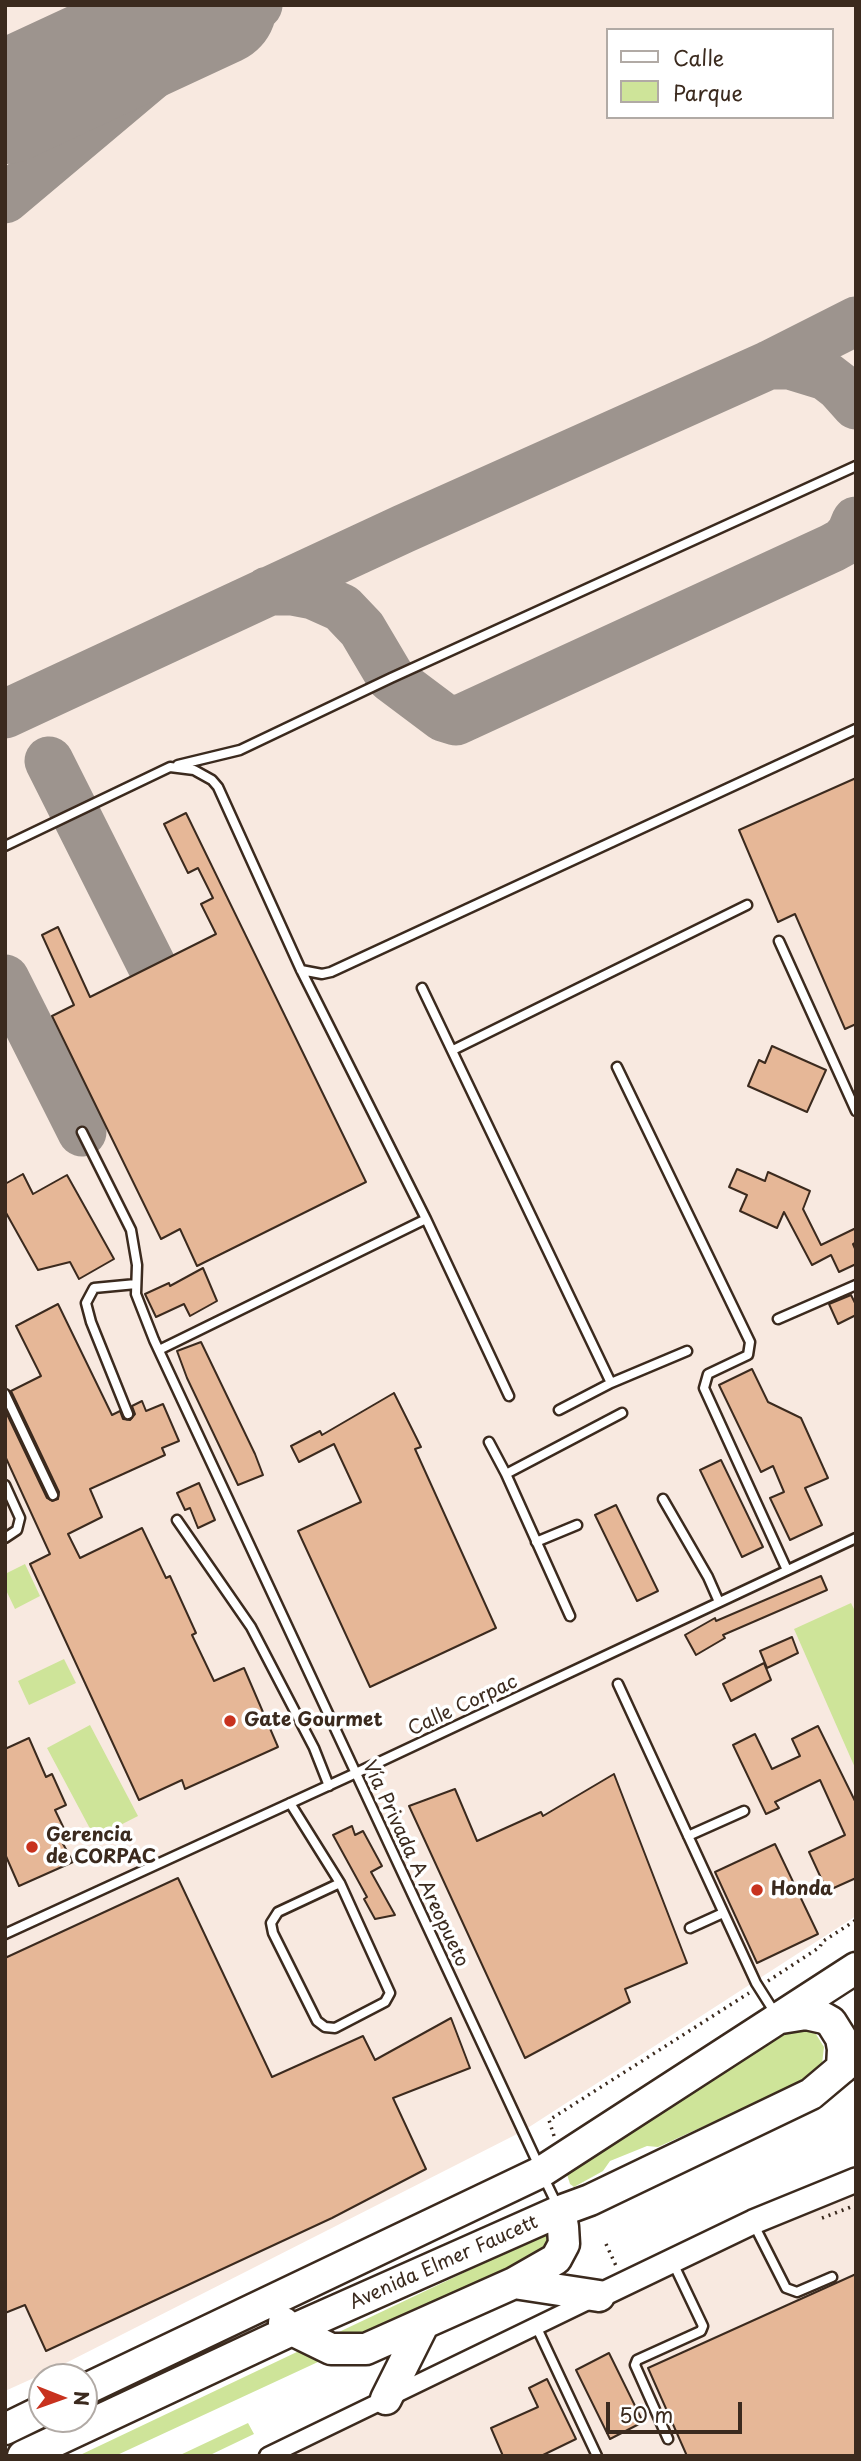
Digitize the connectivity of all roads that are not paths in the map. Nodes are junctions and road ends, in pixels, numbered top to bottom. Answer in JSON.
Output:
{"nodes":[{"id":1,"x":856,"y":466,"type":"edge"},
{"id":2,"x":856,"y":729,"type":"edge"},
{"id":3,"x":170,"y":767,"type":"junction"},
{"id":4,"x":5,"y":846,"type":"edge"},
{"id":5,"x":747,"y":905,"type":"dead end"},
{"id":6,"x":779,"y":941,"type":"dead end"},
{"id":7,"x":301,"y":970,"type":"junction"},
{"id":8,"x":422,"y":988,"type":"dead end"},
{"id":9,"x":453,"y":1050,"type":"junction"},
{"id":10,"x":617,"y":1067,"type":"dead end"},
{"id":11,"x":856,"y":1111,"type":"edge"},
{"id":12,"x":82,"y":1132,"type":"dead end"},
{"id":13,"x":426,"y":1219,"type":"junction"},
{"id":14,"x":136,"y":1284,"type":"junction"},
{"id":15,"x":856,"y":1285,"type":"edge"},
{"id":16,"x":778,"y":1319,"type":"dead end"},
{"id":17,"x":159,"y":1350,"type":"junction"},
{"id":18,"x":687,"y":1352,"type":"dead end"},
{"id":19,"x":611,"y":1383,"type":"junction"},
{"id":20,"x":5,"y":1394,"type":"edge"},
{"id":21,"x":509,"y":1396,"type":"dead end"},
{"id":22,"x":559,"y":1410,"type":"dead end"},
{"id":23,"x":128,"y":1413,"type":"dead end"},
{"id":24,"x":622,"y":1413,"type":"dead end"},
{"id":25,"x":489,"y":1442,"type":"dead end"},
{"id":26,"x":506,"y":1474,"type":"junction"},
{"id":27,"x":5,"y":1485,"type":"edge"},
{"id":28,"x":53,"y":1495,"type":"dead end"},
{"id":29,"x":663,"y":1499,"type":"dead end"},
{"id":30,"x":177,"y":1520,"type":"dead end"},
{"id":31,"x":577,"y":1525,"type":"dead end"},
{"id":32,"x":5,"y":1538,"type":"edge"},
{"id":33,"x":856,"y":1538,"type":"edge"},
{"id":34,"x":536,"y":1542,"type":"junction"},
{"id":35,"x":787,"y":1570,"type":"junction"},
{"id":36,"x":719,"y":1602,"type":"junction"},
{"id":37,"x":570,"y":1616,"type":"dead end"},
{"id":38,"x":618,"y":1684,"type":"dead end"},
{"id":39,"x":356,"y":1773,"type":"junction"},
{"id":40,"x":329,"y":1786,"type":"junction"},
{"id":41,"x":290,"y":1803,"type":"junction"},
{"id":42,"x":744,"y":1811,"type":"dead end"},
{"id":43,"x":688,"y":1836,"type":"junction"},
{"id":44,"x":340,"y":1883,"type":"junction"},
{"id":45,"x":723,"y":1913,"type":"junction"},
{"id":46,"x":690,"y":1928,"type":"dead end"},
{"id":47,"x":5,"y":1934,"type":"edge"},
{"id":48,"x":856,"y":1968,"type":"edge"},
{"id":49,"x":778,"y":2018,"type":"junction"},
{"id":50,"x":849,"y":2062,"type":"edge"},
{"id":51,"x":541,"y":2172,"type":"junction"},
{"id":52,"x":856,"y":2180,"type":"edge"},
{"id":53,"x":559,"y":2211,"type":"junction"},
{"id":54,"x":753,"y":2222,"type":"junction"},
{"id":55,"x":672,"y":2260,"type":"junction"},
{"id":56,"x":832,"y":2277,"type":"dead end"},
{"id":57,"x":514,"y":2283,"type":"junction"},
{"id":58,"x":599,"y":2296,"type":"junction"},
{"id":59,"x":267,"y":2305,"type":"junction"},
{"id":60,"x":424,"y":2323,"type":"junction"},
{"id":61,"x":536,"y":2326,"type":"junction"},
{"id":62,"x":292,"y":2330,"type":"junction"},
{"id":63,"x":98,"y":2383,"type":"edge"},
{"id":64,"x":386,"y":2399,"type":"junction"},
{"id":65,"x":98,"y":2416,"type":"edge"},
{"id":66,"x":28,"y":2418,"type":"edge"},
{"id":67,"x":5,"y":2429,"type":"edge"},
{"id":68,"x":63,"y":2433,"type":"edge"},
{"id":69,"x":668,"y":2439,"type":"dead end"},
{"id":70,"x":23,"y":2456,"type":"edge"},
{"id":71,"x":268,"y":2456,"type":"edge"},
{"id":72,"x":597,"y":2456,"type":"edge"}],
"edges":[{"from":1,"to":3,"type":"lane"},
{"from":2,"to":7,"type":"lane"},
{"from":3,"to":4,"type":"lane"},
{"from":3,"to":7,"type":"lane"},
{"from":5,"to":9,"type":"lane"},
{"from":6,"to":11,"type":"lane"},
{"from":7,"to":13,"type":"lane"},
{"from":8,"to":9,"type":"lane"},
{"from":9,"to":19,"type":"lane"},
{"from":10,"to":35,"type":"lane"},
{"from":12,"to":14,"type":"lane","name":"Vía Privada A Areopueto"},
{"from":13,"to":17,"type":"lane"},
{"from":13,"to":21,"type":"lane"},
{"from":14,"to":17,"type":"lane","name":"Vía Privada A Areopueto"},
{"from":14,"to":23,"type":"lane"},
{"from":15,"to":16,"type":"lane"},
{"from":17,"to":39,"type":"lane","name":"Vía Privada A Areopueto"},
{"from":18,"to":19,"type":"lane"},
{"from":19,"to":22,"type":"lane"},
{"from":20,"to":28,"type":"lane"},
{"from":24,"to":26,"type":"lane"},
{"from":25,"to":26,"type":"lane"},
{"from":26,"to":34,"type":"lane"},
{"from":27,"to":32,"type":"lane"},
{"from":29,"to":36,"type":"lane"},
{"from":30,"to":40,"type":"lane"},
{"from":31,"to":34,"type":"lane"},
{"from":33,"to":35,"type":"lane","name":"Calle Corpac"},
{"from":34,"to":37,"type":"lane"},
{"from":35,"to":36,"type":"lane","name":"Calle Corpac"},
{"from":36,"to":39,"type":"lane","name":"Calle Corpac"},
{"from":38,"to":43,"type":"lane"},
{"from":39,"to":40,"type":"lane","name":"Calle Corpac"},
{"from":39,"to":51,"type":"lane","name":"Vía Privada A Areopueto"},
{"from":40,"to":41,"type":"lane","name":"Calle Corpac"},
{"from":41,"to":44,"type":"lane"},
{"from":41,"to":47,"type":"lane","name":"Calle Corpac"},
{"from":42,"to":43,"type":"lane"},
{"from":43,"to":45,"type":"lane"},
{"from":44,"to":44,"type":"lane"},
{"from":45,"to":46,"type":"lane"},
{"from":45,"to":49,"type":"lane"},
{"from":48,"to":49,"type":"highway","name":"Avenida Elmer Faucett"},
{"from":49,"to":50,"type":"highway"},
{"from":49,"to":51,"type":"highway","name":"Avenida Elmer Faucett"},
{"from":50,"to":53,"type":"highway","name":"Avenida Elmer Faucett"},
{"from":51,"to":53,"type":"lane","name":"Vía Privada A Areopueto"},
{"from":51,"to":59,"type":"highway","name":"Avenida Elmer Faucett"},
{"from":52,"to":54,"type":"street"},
{"from":53,"to":57,"type":"highway"},
{"from":53,"to":62,"type":"highway","name":"Avenida Elmer Faucett"},
{"from":54,"to":55,"type":"street"},
{"from":54,"to":56,"type":"lane"},
{"from":55,"to":58,"type":"street"},
{"from":55,"to":69,"type":"lane"},
{"from":57,"to":58,"type":"highway"},
{"from":57,"to":60,"type":"highway"},
{"from":58,"to":61,"type":"street"},
{"from":59,"to":62,"type":"highway"},
{"from":59,"to":63,"type":"highway","name":"Avenida Elmer Faucett"},
{"from":60,"to":62,"type":"highway"},
{"from":60,"to":64,"type":"highway"},
{"from":61,"to":64,"type":"street"},
{"from":61,"to":72,"type":"lane"},
{"from":62,"to":65,"type":"highway","name":"Avenida Elmer Faucett"},
{"from":64,"to":71,"type":"street"},
{"from":66,"to":67,"type":"highway"},
{"from":68,"to":70,"type":"highway","name":"Avenida Elmer Faucett"}]}
